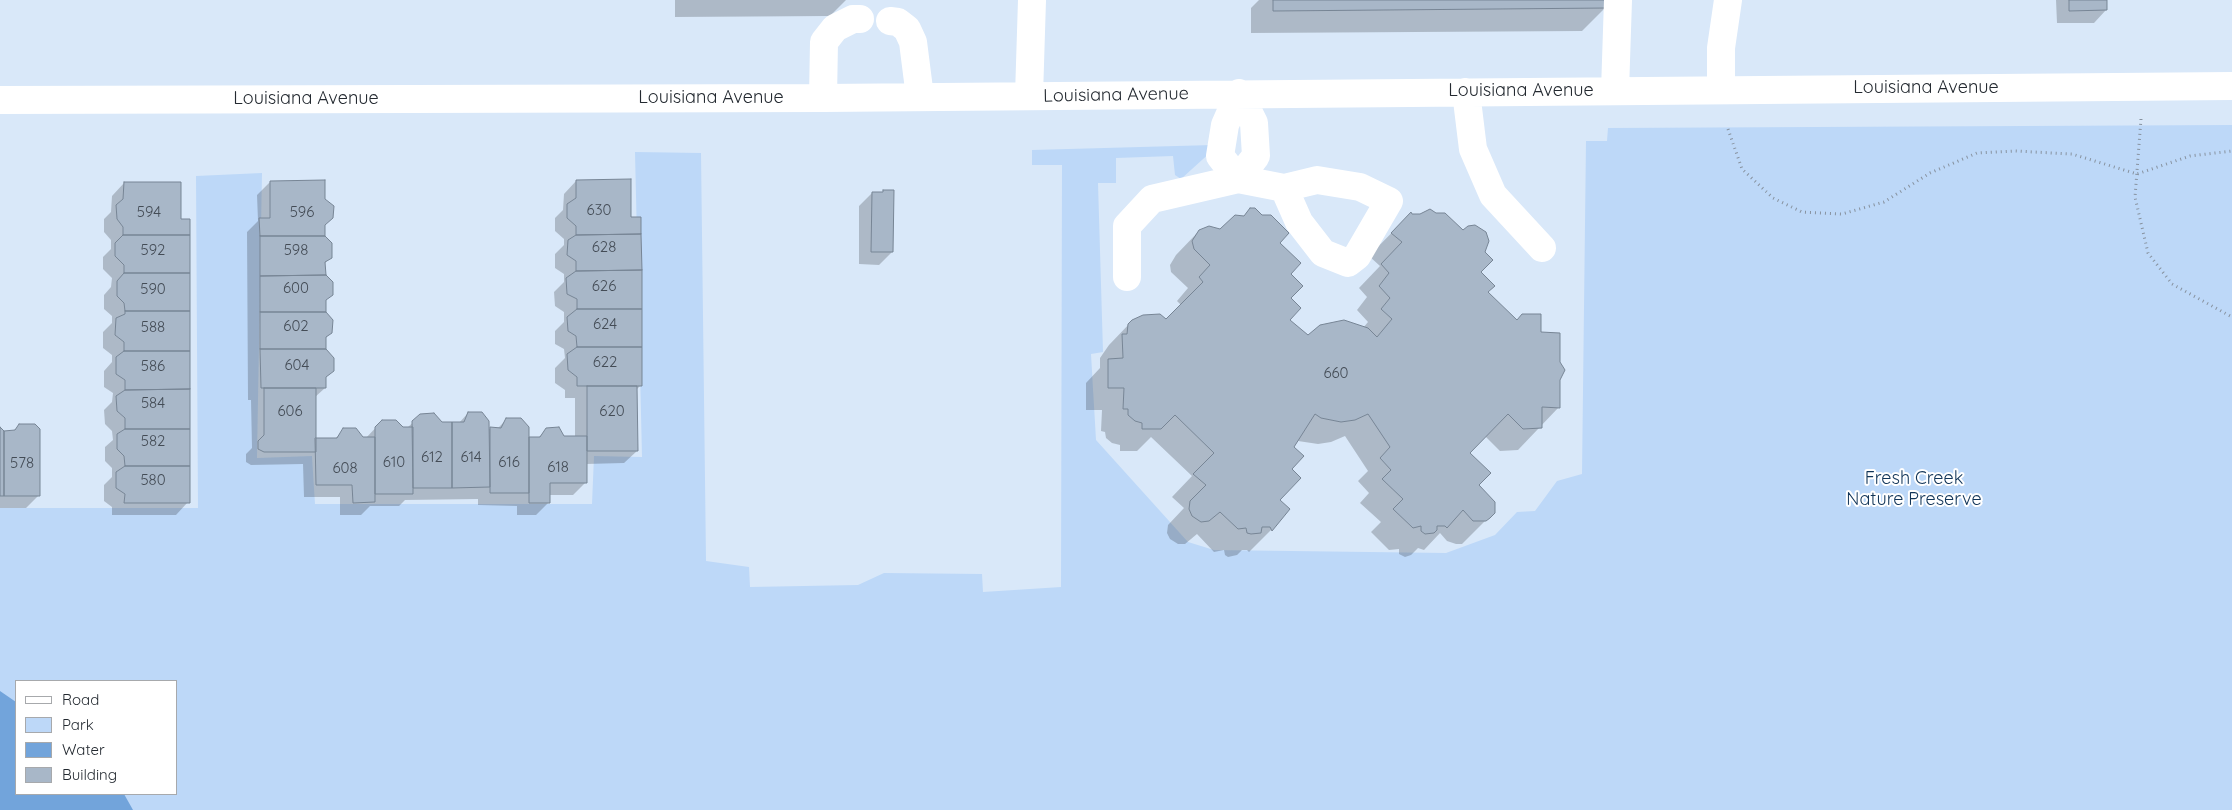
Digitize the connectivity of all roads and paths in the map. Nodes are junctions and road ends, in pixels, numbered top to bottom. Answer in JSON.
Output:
{"nodes":[{"id":1,"x":1032,"y":0,"type":"edge"},
{"id":2,"x":1618,"y":0,"type":"edge"},
{"id":3,"x":1728,"y":0,"type":"edge"},
{"id":4,"x":860,"y":19,"type":"dead end"},
{"id":5,"x":890,"y":21,"type":"dead end"},
{"id":6,"x":2232,"y":86,"type":"edge"},
{"id":7,"x":1721,"y":90,"type":"junction"},
{"id":8,"x":1614,"y":91,"type":"junction"},
{"id":9,"x":1466,"y":92,"type":"junction"},
{"id":10,"x":1239,"y":93,"type":"junction"},
{"id":11,"x":1030,"y":96,"type":"junction"},
{"id":12,"x":920,"y":97,"type":"junction"},
{"id":13,"x":823,"y":98,"type":"junction"},
{"id":14,"x":0,"y":100,"type":"edge"},
{"id":15,"x":2141,"y":119,"type":"dead end"},
{"id":16,"x":1728,"y":129,"type":"dead end"},
{"id":17,"x":2232,"y":152,"type":"edge"},
{"id":18,"x":2137,"y":174,"type":"junction"},
{"id":19,"x":1238,"y":179,"type":"junction"},
{"id":20,"x":1284,"y":188,"type":"junction"},
{"id":21,"x":1542,"y":248,"type":"dead end"},
{"id":22,"x":1127,"y":277,"type":"dead end"},
{"id":23,"x":2232,"y":317,"type":"edge"}],
"edges":[{"from":1,"to":11,"type":"street"},
{"from":2,"to":8,"type":"street"},
{"from":3,"to":7,"type":"street"},
{"from":4,"to":13,"type":"street"},
{"from":5,"to":12,"type":"street"},
{"from":6,"to":7,"type":"street","name":"Louisiana Avenue"},
{"from":7,"to":8,"type":"street","name":"Louisiana Avenue"},
{"from":8,"to":9,"type":"street","name":"Louisiana Avenue"},
{"from":9,"to":10,"type":"street","name":"Louisiana Avenue"},
{"from":9,"to":21,"type":"street"},
{"from":10,"to":11,"type":"street","name":"Louisiana Avenue"},
{"from":10,"to":19,"type":"street"},
{"from":11,"to":12,"type":"street","name":"Louisiana Avenue"},
{"from":12,"to":13,"type":"street","name":"Louisiana Avenue"},
{"from":13,"to":14,"type":"street","name":"Louisiana Avenue"},
{"from":15,"to":18,"type":"path"},
{"from":16,"to":18,"type":"path"},
{"from":17,"to":18,"type":"path"},
{"from":18,"to":23,"type":"path"},
{"from":19,"to":20,"type":"street"},
{"from":19,"to":22,"type":"street"},
{"from":20,"to":20,"type":"street"}]}
